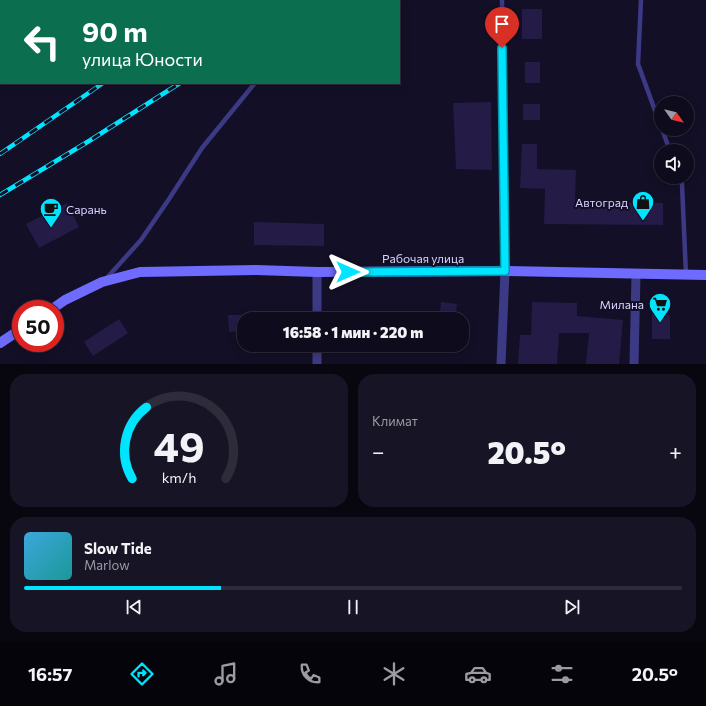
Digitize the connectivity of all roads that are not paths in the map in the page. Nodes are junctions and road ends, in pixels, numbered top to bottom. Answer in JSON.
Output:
{"nodes":[{"id":1,"x":502,"y":0,"type":"edge"},
{"id":2,"x":641,"y":0,"type":"edge"},
{"id":3,"x":254,"y":84,"type":"edge"},
{"id":4,"x":654,"y":109,"type":"edge"},
{"id":5,"x":682,"y":184,"type":"edge"},
{"id":6,"x":505,"y":271,"type":"junction"},
{"id":7,"x":317,"y":272,"type":"junction"},
{"id":8,"x":636,"y":275,"type":"junction"},
{"id":9,"x":686,"y":275,"type":"junction"},
{"id":10,"x":706,"y":275,"type":"edge"},
{"id":11,"x":102,"y":282,"type":"junction"},
{"id":12,"x":64,"y":301,"type":"edge"},
{"id":13,"x":317,"y":312,"type":"edge"},
{"id":14,"x":12,"y":335,"type":"edge"},
{"id":15,"x":0,"y":343,"type":"edge"},
{"id":16,"x":317,"y":352,"type":"edge"},
{"id":17,"x":317,"y":364,"type":"edge"},
{"id":18,"x":501,"y":364,"type":"edge"},
{"id":19,"x":634,"y":364,"type":"edge"}],
"edges":[{"from":1,"to":6,"type":"lane"},
{"from":2,"to":4,"type":"lane"},
{"from":3,"to":11,"type":"lane"},
{"from":5,"to":9,"type":"lane"},
{"from":6,"to":7,"type":"main road","name":"Рабочая улица"},
{"from":6,"to":8,"type":"main road","name":"Рабочая улица"},
{"from":6,"to":18,"type":"street"},
{"from":7,"to":11,"type":"main road","name":"Рабочая улица"},
{"from":7,"to":13,"type":"street"},
{"from":8,"to":9,"type":"main road","name":"Рабочая улица"},
{"from":8,"to":19,"type":"street"},
{"from":9,"to":10,"type":"main road","name":"Рабочая улица"},
{"from":11,"to":12,"type":"main road","name":"Рабочая улица"},
{"from":14,"to":15,"type":"main road"},
{"from":16,"to":17,"type":"street"}]}
